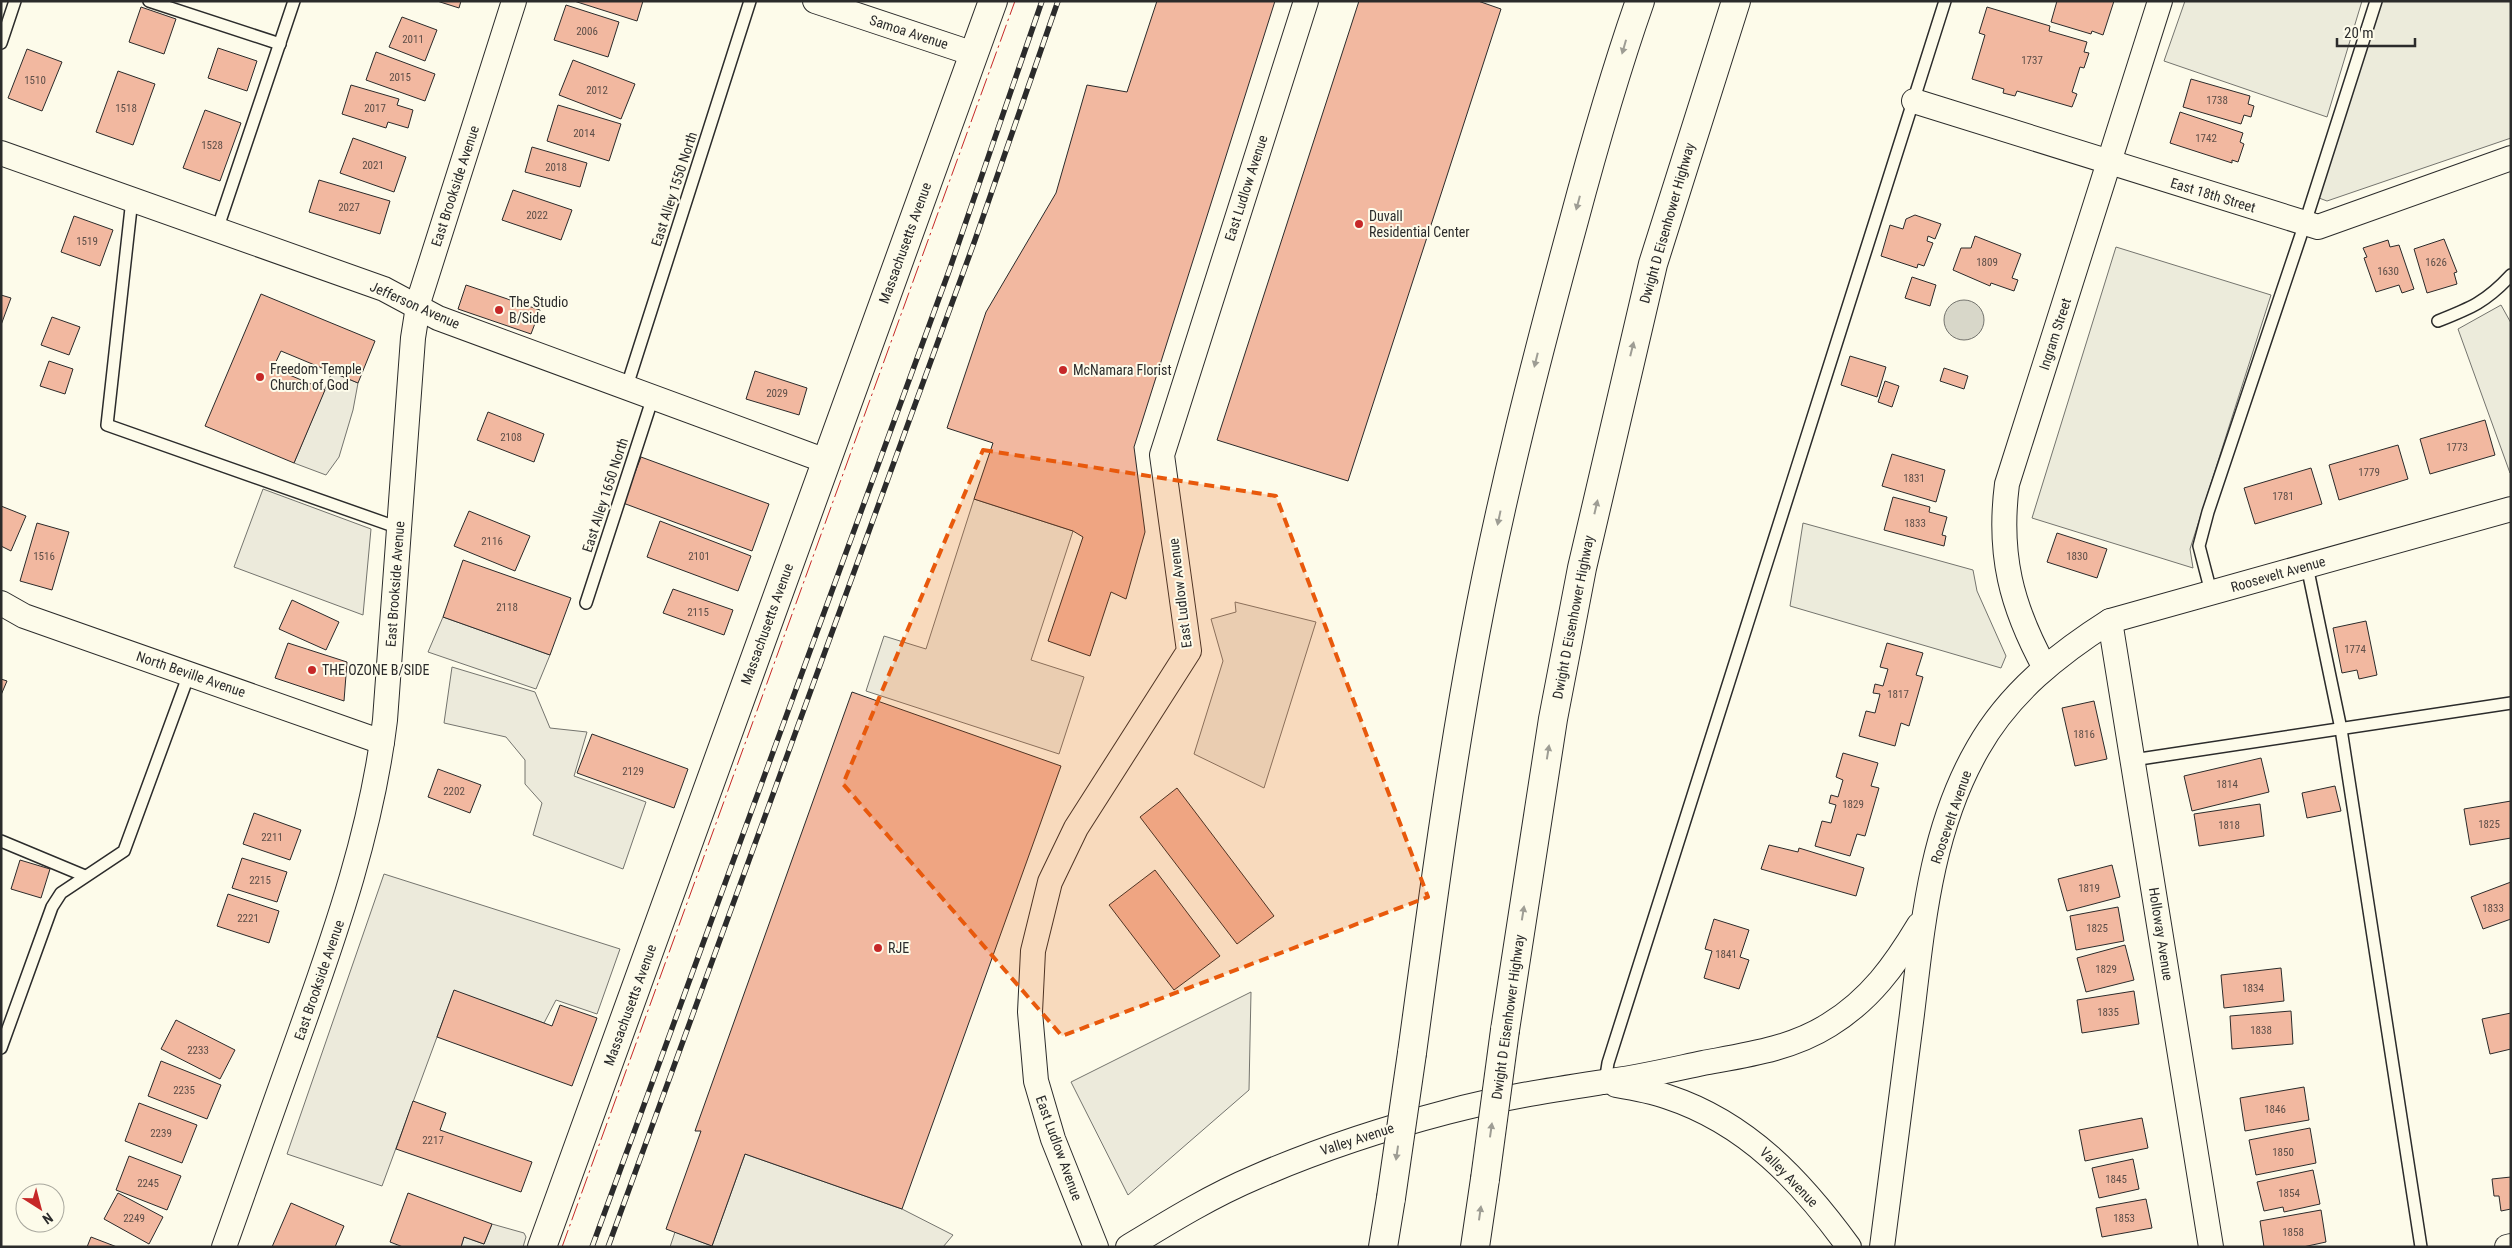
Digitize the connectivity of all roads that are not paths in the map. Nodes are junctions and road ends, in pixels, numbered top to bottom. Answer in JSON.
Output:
{"nodes":[{"id":1,"x":15,"y":1,"type":"edge"},
{"id":2,"x":150,"y":1,"type":"edge"},
{"id":3,"x":294,"y":1,"type":"edge"},
{"id":4,"x":514,"y":1,"type":"edge"},
{"id":5,"x":750,"y":1,"type":"edge"},
{"id":6,"x":814,"y":1,"type":"edge"},
{"id":7,"x":993,"y":1,"type":"edge"},
{"id":8,"x":1306,"y":1,"type":"edge"},
{"id":9,"x":1640,"y":1,"type":"edge"},
{"id":10,"x":1736,"y":1,"type":"edge"},
{"id":11,"x":1945,"y":1,"type":"edge"},
{"id":12,"x":2160,"y":1,"type":"edge"},
{"id":13,"x":2376,"y":1,"type":"edge"},
{"id":14,"x":1,"y":43,"type":"edge"},
{"id":15,"x":280,"y":44,"type":"junction"},
{"id":16,"x":974,"y":54,"type":"junction"},
{"id":17,"x":1914,"y":101,"type":"junction"},
{"id":18,"x":1,"y":153,"type":"edge"},
{"id":19,"x":2511,"y":158,"type":"edge"},
{"id":20,"x":2109,"y":162,"type":"junction"},
{"id":21,"x":132,"y":199,"type":"junction"},
{"id":22,"x":2305,"y":223,"type":"junction"},
{"id":23,"x":217,"y":230,"type":"junction"},
{"id":24,"x":2511,"y":275,"type":"edge"},
{"id":25,"x":418,"y":309,"type":"junction"},
{"id":26,"x":2438,"y":321,"type":"dead end"},
{"id":27,"x":627,"y":386,"type":"junction"},
{"id":28,"x":653,"y":397,"type":"junction"},
{"id":29,"x":826,"y":461,"type":"junction"},
{"id":30,"x":2510,"y":512,"type":"edge"},
{"id":31,"x":399,"y":528,"type":"junction"},
{"id":32,"x":2307,"y":566,"type":"junction"},
{"id":33,"x":2211,"y":592,"type":"junction"},
{"id":34,"x":1,"y":603,"type":"edge"},
{"id":35,"x":586,"y":603,"type":"dead end"},
{"id":36,"x":2110,"y":621,"type":"junction"},
{"id":37,"x":1,"y":624,"type":"edge"},
{"id":38,"x":52,"y":626,"type":"junction"},
{"id":39,"x":2045,"y":668,"type":"junction"},
{"id":40,"x":190,"y":674,"type":"junction"},
{"id":41,"x":2511,"y":703,"type":"edge"},
{"id":42,"x":2341,"y":729,"type":"junction"},
{"id":43,"x":382,"y":742,"type":"junction"},
{"id":44,"x":2133,"y":760,"type":"junction"},
{"id":45,"x":1,"y":841,"type":"edge"},
{"id":46,"x":85,"y":876,"type":"junction"},
{"id":47,"x":1924,"y":914,"type":"junction"},
{"id":48,"x":1,"y":1048,"type":"edge"},
{"id":49,"x":1605,"y":1082,"type":"junction"},
{"id":50,"x":224,"y":1247,"type":"edge"},
{"id":51,"x":542,"y":1247,"type":"edge"},
{"id":52,"x":1096,"y":1247,"type":"edge"},
{"id":53,"x":1128,"y":1247,"type":"edge"},
{"id":54,"x":1383,"y":1247,"type":"edge"},
{"id":55,"x":1475,"y":1247,"type":"edge"},
{"id":56,"x":1849,"y":1247,"type":"edge"},
{"id":57,"x":1882,"y":1247,"type":"edge"},
{"id":58,"x":2211,"y":1247,"type":"edge"},
{"id":59,"x":2421,"y":1247,"type":"edge"}],
"edges":[{"from":1,"to":14,"type":"lane"},
{"from":2,"to":15,"type":"lane"},
{"from":3,"to":15,"type":"lane"},
{"from":4,"to":25,"type":"street","name":"East Brookside Avenue"},
{"from":5,"to":27,"type":"lane","name":"East Alley 1550 North"},
{"from":6,"to":16,"type":"street","name":"Samoa Avenue"},
{"from":7,"to":16,"type":"main road","name":"Massachusetts Avenue"},
{"from":8,"to":52,"type":"street","name":"East Ludlow Avenue"},
{"from":9,"to":54,"type":"main road","one_way":true,"bridge":true},
{"from":55,"to":10,"type":"main road","name":"Dwight D Eisenhower Highway","one_way":true,"bridge":true},
{"from":11,"to":17,"type":"lane"},
{"from":12,"to":20,"type":"street","name":"Ingram Street"},
{"from":13,"to":22,"type":"lane"},
{"from":15,"to":23,"type":"lane"},
{"from":16,"to":29,"type":"main road","name":"Massachusetts Avenue"},
{"from":17,"to":20,"type":"street","name":"East 18th Street"},
{"from":17,"to":49,"type":"lane"},
{"from":18,"to":21,"type":"street","name":"Jefferson Avenue"},
{"from":19,"to":22,"type":"street","name":"East 18th Street"},
{"from":20,"to":22,"type":"street","name":"East 18th Street"},
{"from":20,"to":39,"type":"street","name":"Ingram Street"},
{"from":21,"to":23,"type":"street","name":"Jefferson Avenue"},
{"from":21,"to":31,"type":"lane"},
{"from":22,"to":33,"type":"lane"},
{"from":23,"to":25,"type":"street","name":"Jefferson Avenue"},
{"from":24,"to":26,"type":"lane"},
{"from":25,"to":27,"type":"street","name":"Jefferson Avenue"},
{"from":25,"to":31,"type":"street","name":"East Brookside Avenue"},
{"from":27,"to":28,"type":"street","name":"Jefferson Avenue"},
{"from":28,"to":29,"type":"street","name":"Jefferson Avenue"},
{"from":28,"to":35,"type":"lane","name":"East Alley 1650 North"},
{"from":29,"to":51,"type":"main road","name":"Massachusetts Avenue"},
{"from":30,"to":32,"type":"street","name":"Roosevelt Avenue"},
{"from":31,"to":43,"type":"street","name":"East Brookside Avenue"},
{"from":32,"to":33,"type":"street","name":"Roosevelt Avenue"},
{"from":32,"to":42,"type":"lane"},
{"from":33,"to":36,"type":"street","name":"Roosevelt Avenue"},
{"from":34,"to":38,"type":"street","name":"North Beville Avenue"},
{"from":36,"to":39,"type":"street","name":"Roosevelt Avenue"},
{"from":36,"to":44,"type":"street","name":"Holloway Avenue"},
{"from":37,"to":38,"type":"street"},
{"from":38,"to":40,"type":"street","name":"North Beville Avenue"},
{"from":39,"to":47,"type":"street","name":"Roosevelt Avenue"},
{"from":40,"to":43,"type":"street","name":"North Beville Avenue"},
{"from":40,"to":46,"type":"lane"},
{"from":41,"to":42,"type":"lane"},
{"from":42,"to":44,"type":"lane"},
{"from":42,"to":59,"type":"lane"},
{"from":43,"to":50,"type":"street","name":"East Brookside Avenue"},
{"from":44,"to":58,"type":"street","name":"Holloway Avenue"},
{"from":45,"to":46,"type":"lane"},
{"from":46,"to":48,"type":"lane"},
{"from":47,"to":49,"type":"street","name":"Valley Avenue"},
{"from":47,"to":57,"type":"street","name":"Roosevelt Avenue"},
{"from":49,"to":53,"type":"street","name":"Valley Avenue"},
{"from":49,"to":56,"type":"street","name":"Valley Avenue"}]}
